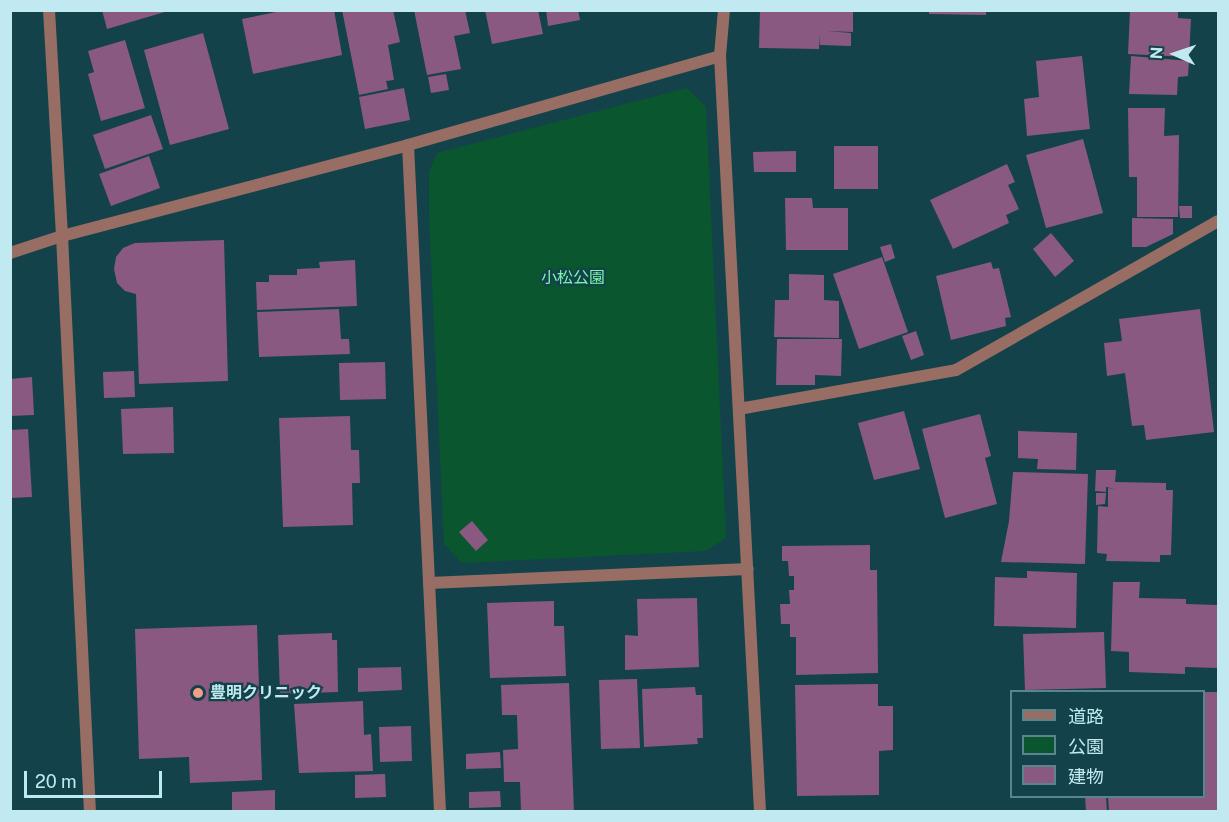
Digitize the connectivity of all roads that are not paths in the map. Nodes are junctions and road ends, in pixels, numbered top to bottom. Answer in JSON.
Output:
{"nodes":[{"id":1,"x":49,"y":10,"type":"edge"},
{"id":2,"x":724,"y":10,"type":"edge"},
{"id":3,"x":720,"y":56,"type":"junction"},
{"id":4,"x":408,"y":145,"type":"junction"},
{"id":5,"x":1218,"y":221,"type":"edge"},
{"id":6,"x":62,"y":236,"type":"junction"},
{"id":7,"x":10,"y":253,"type":"edge"},
{"id":8,"x":739,"y":410,"type":"junction"},
{"id":9,"x":748,"y":569,"type":"junction"},
{"id":10,"x":429,"y":583,"type":"junction"},
{"id":11,"x":90,"y":812,"type":"edge"},
{"id":12,"x":440,"y":812,"type":"edge"},
{"id":13,"x":760,"y":812,"type":"edge"}],
"edges":[{"from":1,"to":6,"type":"street"},
{"from":2,"to":3,"type":"street"},
{"from":3,"to":4,"type":"street"},
{"from":3,"to":8,"type":"street"},
{"from":4,"to":6,"type":"street"},
{"from":4,"to":10,"type":"street"},
{"from":5,"to":8,"type":"street"},
{"from":6,"to":7,"type":"street"},
{"from":6,"to":11,"type":"street"},
{"from":8,"to":9,"type":"street"},
{"from":9,"to":10,"type":"street"},
{"from":9,"to":13,"type":"street"},
{"from":10,"to":12,"type":"street"}]}
